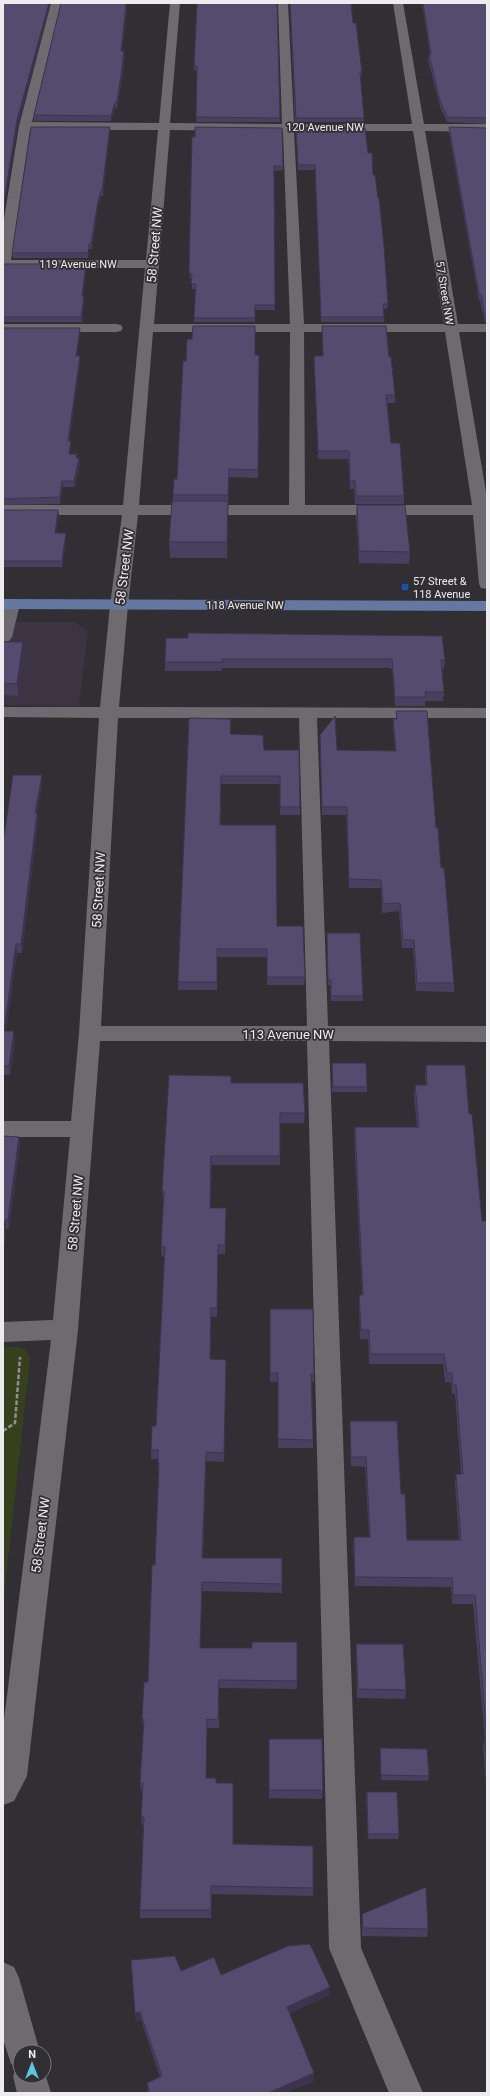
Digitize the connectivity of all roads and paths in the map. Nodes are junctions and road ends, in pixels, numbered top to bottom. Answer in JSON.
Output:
{"nodes":[{"id":1,"x":56,"y":3,"type":"edge"},
{"id":2,"x":175,"y":3,"type":"edge"},
{"id":3,"x":283,"y":3,"type":"edge"},
{"id":4,"x":398,"y":3,"type":"edge"},
{"id":5,"x":25,"y":126,"type":"junction"},
{"id":6,"x":164,"y":127,"type":"junction"},
{"id":7,"x":288,"y":127,"type":"junction"},
{"id":8,"x":418,"y":128,"type":"junction"},
{"id":9,"x":487,"y":128,"type":"edge"},
{"id":10,"x":3,"y":264,"type":"edge"},
{"id":11,"x":153,"y":264,"type":"junction"},
{"id":12,"x":3,"y":328,"type":"edge"},
{"id":13,"x":116,"y":328,"type":"dead end"},
{"id":14,"x":147,"y":328,"type":"junction"},
{"id":15,"x":297,"y":328,"type":"junction"},
{"id":16,"x":451,"y":328,"type":"junction"},
{"id":17,"x":487,"y":328,"type":"edge"},
{"id":18,"x":3,"y":510,"type":"edge"},
{"id":19,"x":131,"y":510,"type":"junction"},
{"id":20,"x":297,"y":510,"type":"junction"},
{"id":21,"x":484,"y":510,"type":"edge"},
{"id":22,"x":487,"y":584,"type":"edge"},
{"id":23,"x":7,"y":604,"type":"edge"},
{"id":24,"x":119,"y":605,"type":"junction"},
{"id":25,"x":487,"y":606,"type":"edge"},
{"id":26,"x":3,"y":637,"type":"edge"},
{"id":27,"x":3,"y":712,"type":"edge"},
{"id":28,"x":109,"y":712,"type":"junction"},
{"id":29,"x":308,"y":712,"type":"junction"},
{"id":30,"x":487,"y":713,"type":"edge"},
{"id":31,"x":90,"y":1033,"type":"junction"},
{"id":32,"x":318,"y":1034,"type":"junction"},
{"id":33,"x":487,"y":1034,"type":"edge"},
{"id":34,"x":3,"y":1129,"type":"edge"},
{"id":35,"x":82,"y":1130,"type":"junction"},
{"id":36,"x":64,"y":1330,"type":"junction"},
{"id":37,"x":3,"y":1332,"type":"edge"},
{"id":38,"x":21,"y":1349,"type":"dead end"},
{"id":39,"x":3,"y":1431,"type":"edge"},
{"id":40,"x":8,"y":1784,"type":"edge"},
{"id":41,"x":3,"y":1978,"type":"edge"},
{"id":42,"x":21,"y":2044,"type":"edge"},
{"id":43,"x":406,"y":2093,"type":"edge"}],
"edges":[{"from":1,"to":5,"type":"street"},
{"from":2,"to":6,"type":"street","name":"58 Street NW"},
{"from":3,"to":7,"type":"street"},
{"from":4,"to":8,"type":"street","name":"57 Street NW"},
{"from":5,"to":6,"type":"street","name":"120 Avenue NW"},
{"from":5,"to":10,"type":"street"},
{"from":6,"to":7,"type":"street","name":"120 Avenue NW"},
{"from":6,"to":11,"type":"street","name":"58 Street NW"},
{"from":7,"to":8,"type":"street","name":"120 Avenue NW"},
{"from":7,"to":15,"type":"street"},
{"from":8,"to":9,"type":"street","name":"120 Avenue NW"},
{"from":8,"to":16,"type":"street","name":"57 Street NW"},
{"from":10,"to":11,"type":"street","name":"119 Avenue NW"},
{"from":11,"to":14,"type":"street","name":"58 Street NW"},
{"from":12,"to":13,"type":"street"},
{"from":14,"to":15,"type":"street"},
{"from":14,"to":19,"type":"street","name":"58 Street NW"},
{"from":15,"to":16,"type":"street"},
{"from":15,"to":20,"type":"street"},
{"from":16,"to":17,"type":"street"},
{"from":16,"to":21,"type":"street","name":"57 Street NW"},
{"from":18,"to":19,"type":"street"},
{"from":19,"to":20,"type":"street"},
{"from":19,"to":24,"type":"street","name":"58 Street NW"},
{"from":20,"to":21,"type":"street"},
{"from":21,"to":22,"type":"street","name":"57 Street NW"},
{"from":23,"to":24,"type":"main road","name":"118 Avenue NW"},
{"from":23,"to":26,"type":"street"},
{"from":24,"to":25,"type":"main road","name":"118 Avenue NW"},
{"from":24,"to":28,"type":"street","name":"58 Street NW"},
{"from":27,"to":28,"type":"street"},
{"from":28,"to":29,"type":"street"},
{"from":28,"to":31,"type":"street","name":"58 Street NW"},
{"from":29,"to":30,"type":"street"},
{"from":29,"to":32,"type":"street"},
{"from":31,"to":32,"type":"street","name":"113 Avenue NW"},
{"from":31,"to":35,"type":"street","name":"58 Street NW"},
{"from":32,"to":33,"type":"street","name":"113 Avenue NW"},
{"from":32,"to":43,"type":"street"},
{"from":34,"to":35,"type":"street"},
{"from":35,"to":36,"type":"street","name":"58 Street NW"},
{"from":36,"to":37,"type":"street"},
{"from":36,"to":40,"type":"street","name":"58 Street NW"},
{"from":38,"to":39,"type":"path"},
{"from":41,"to":42,"type":"street"}]}
